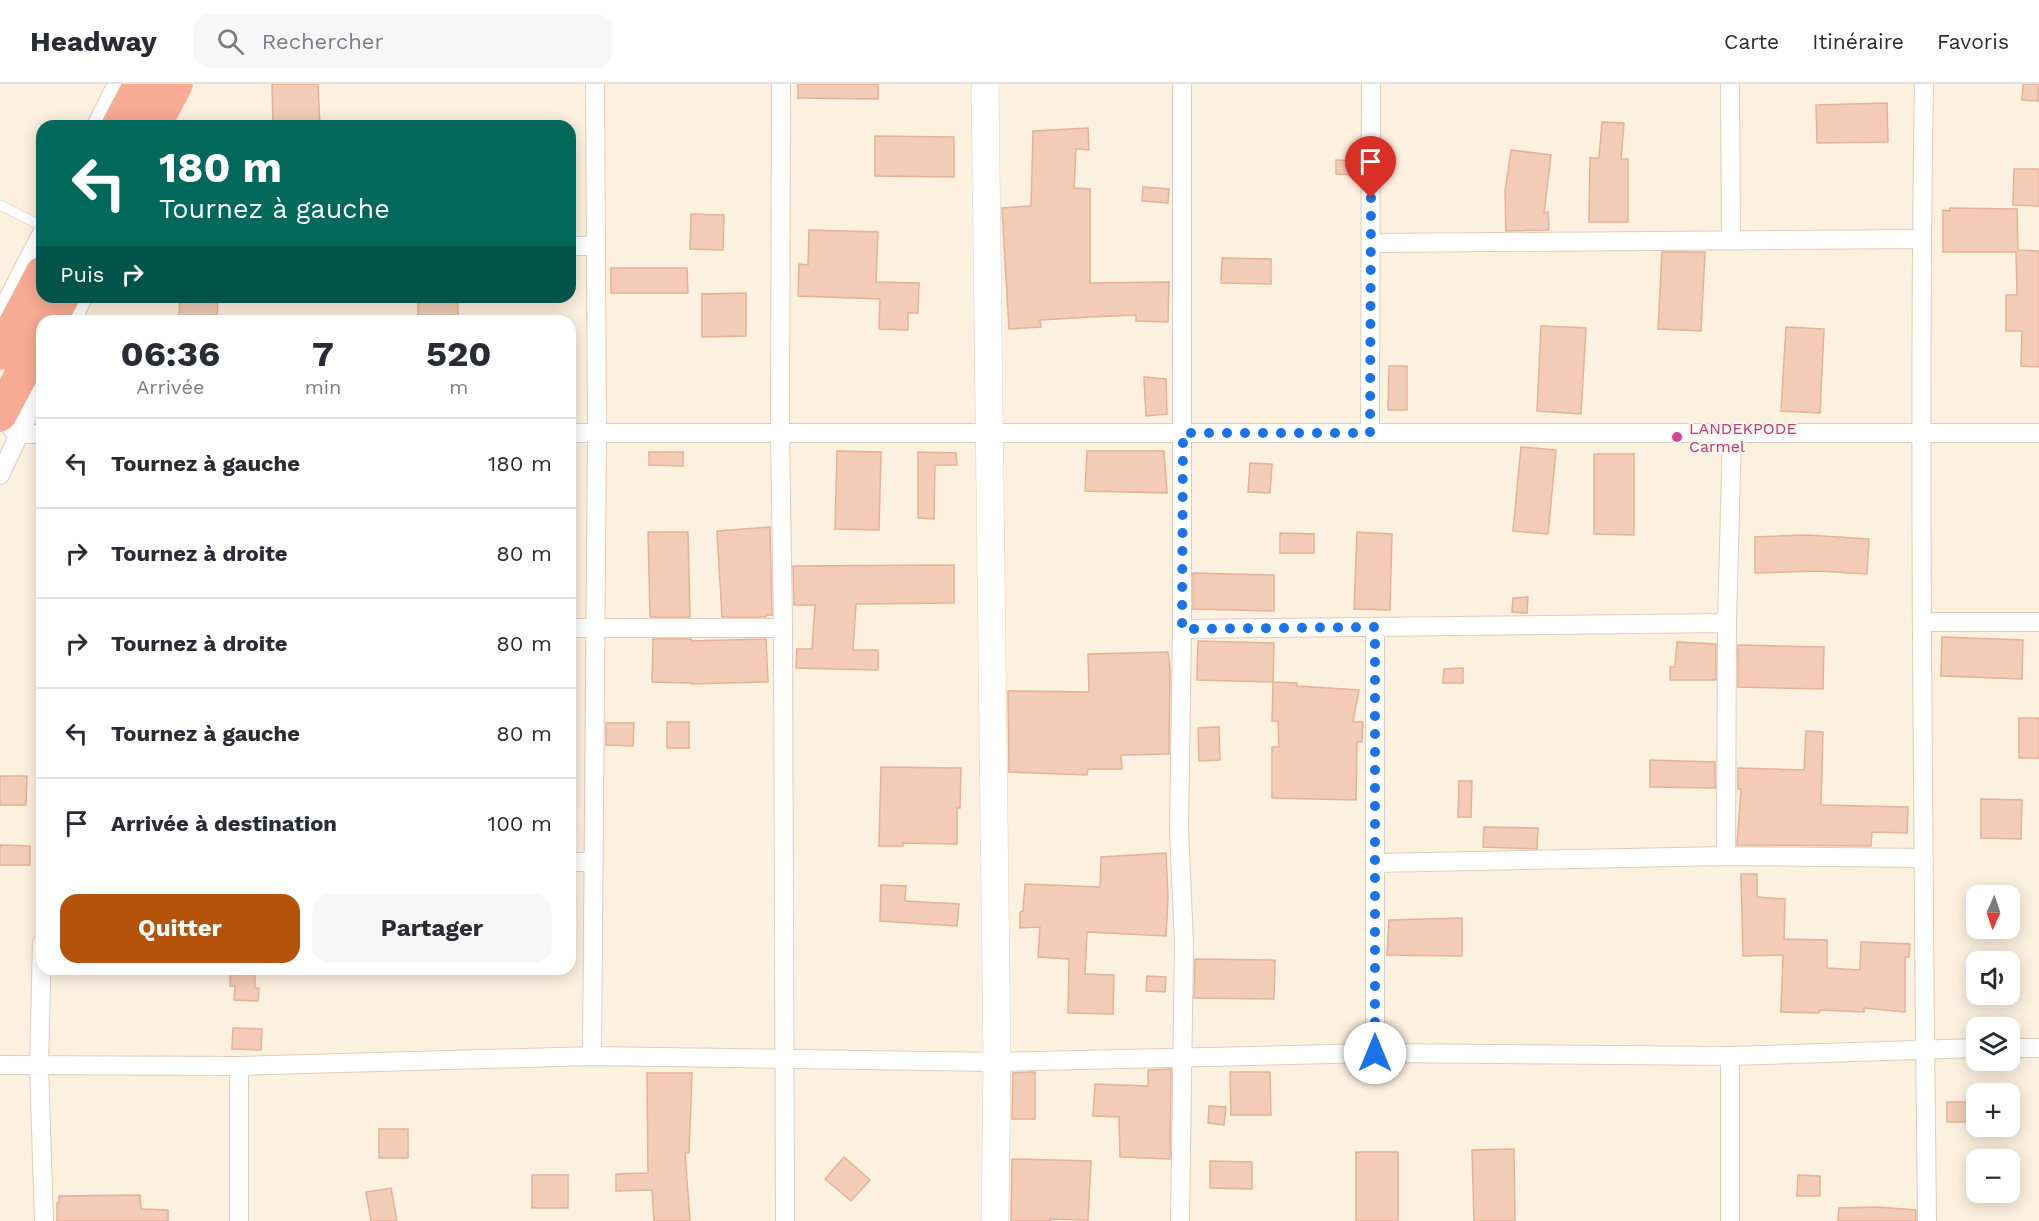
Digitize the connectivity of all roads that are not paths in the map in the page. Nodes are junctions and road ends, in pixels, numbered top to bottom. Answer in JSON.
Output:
{"nodes":[{"id":1,"x":117,"y":84,"type":"edge"},
{"id":2,"x":140,"y":84,"type":"edge"},
{"id":3,"x":176,"y":84,"type":"edge"},
{"id":4,"x":193,"y":84,"type":"edge"},
{"id":5,"x":595,"y":84,"type":"edge"},
{"id":6,"x":781,"y":84,"type":"edge"},
{"id":7,"x":985,"y":84,"type":"edge"},
{"id":8,"x":1182,"y":84,"type":"edge"},
{"id":9,"x":1371,"y":84,"type":"edge"},
{"id":10,"x":1730,"y":84,"type":"edge"},
{"id":11,"x":1924,"y":84,"type":"edge"},
{"id":12,"x":99,"y":120,"type":"edge"},
{"id":13,"x":121,"y":120,"type":"edge"},
{"id":14,"x":157,"y":120,"type":"edge"},
{"id":15,"x":174,"y":120,"type":"edge"},
{"id":16,"x":0,"y":205,"type":"edge"},
{"id":17,"x":36,"y":223,"type":"edge"},
{"id":18,"x":1921,"y":239,"type":"junction"},
{"id":19,"x":1731,"y":240,"type":"junction"},
{"id":20,"x":1371,"y":243,"type":"junction"},
{"id":21,"x":36,"y":245,"type":"edge"},
{"id":22,"x":576,"y":246,"type":"edge"},
{"id":23,"x":595,"y":246,"type":"junction"},
{"id":24,"x":36,"y":284,"type":"edge"},
{"id":25,"x":0,"y":314,"type":"edge"},
{"id":26,"x":0,"y":353,"type":"edge"},
{"id":27,"x":36,"y":353,"type":"edge"},
{"id":28,"x":36,"y":393,"type":"edge"},
{"id":29,"x":0,"y":422,"type":"edge"},
{"id":30,"x":10,"y":425,"type":"edge"},
{"id":31,"x":36,"y":432,"type":"edge"},
{"id":32,"x":576,"y":433,"type":"edge"},
{"id":33,"x":597,"y":433,"type":"junction"},
{"id":34,"x":780,"y":433,"type":"junction"},
{"id":35,"x":988,"y":433,"type":"junction"},
{"id":36,"x":1183,"y":433,"type":"junction"},
{"id":37,"x":1370,"y":433,"type":"junction"},
{"id":38,"x":1732,"y":433,"type":"junction"},
{"id":39,"x":1922,"y":433,"type":"junction"},
{"id":40,"x":2039,"y":433,"type":"edge"},
{"id":41,"x":0,"y":476,"type":"edge"},
{"id":42,"x":1922,"y":622,"type":"junction"},
{"id":43,"x":2039,"y":622,"type":"edge"},
{"id":44,"x":1727,"y":623,"type":"junction"},
{"id":45,"x":1375,"y":627,"type":"junction"},
{"id":46,"x":576,"y":628,"type":"edge"},
{"id":47,"x":595,"y":628,"type":"junction"},
{"id":48,"x":783,"y":628,"type":"junction"},
{"id":49,"x":1182,"y":629,"type":"junction"},
{"id":50,"x":1726,"y":856,"type":"junction"},
{"id":51,"x":1924,"y":858,"type":"junction"},
{"id":52,"x":576,"y":862,"type":"edge"},
{"id":53,"x":594,"y":862,"type":"junction"},
{"id":54,"x":1375,"y":863,"type":"junction"},
{"id":55,"x":41,"y":975,"type":"edge"},
{"id":56,"x":1966,"y":1048,"type":"edge"},
{"id":57,"x":2020,"y":1048,"type":"edge"},
{"id":58,"x":2039,"y":1048,"type":"edge"},
{"id":59,"x":1924,"y":1049,"type":"junction"},
{"id":60,"x":1375,"y":1053,"type":"junction"},
{"id":61,"x":592,"y":1056,"type":"junction"},
{"id":62,"x":1730,"y":1056,"type":"junction"},
{"id":63,"x":1183,"y":1057,"type":"junction"},
{"id":64,"x":784,"y":1059,"type":"junction"},
{"id":65,"x":997,"y":1062,"type":"junction"},
{"id":66,"x":0,"y":1065,"type":"edge"},
{"id":67,"x":39,"y":1066,"type":"junction"},
{"id":68,"x":239,"y":1066,"type":"junction"},
{"id":69,"x":44,"y":1221,"type":"edge"},
{"id":70,"x":238,"y":1221,"type":"edge"},
{"id":71,"x":785,"y":1221,"type":"edge"},
{"id":72,"x":995,"y":1221,"type":"edge"},
{"id":73,"x":1180,"y":1221,"type":"edge"},
{"id":74,"x":1730,"y":1221,"type":"edge"},
{"id":75,"x":1927,"y":1221,"type":"edge"}],
"edges":[{"from":1,"to":12,"type":"street"},
{"from":2,"to":13,"type":"highway"},
{"from":3,"to":14,"type":"highway"},
{"from":4,"to":15,"type":"street"},
{"from":5,"to":23,"type":"street"},
{"from":6,"to":34,"type":"street"},
{"from":7,"to":35,"type":"street"},
{"from":8,"to":36,"type":"street"},
{"from":9,"to":20,"type":"street"},
{"from":10,"to":19,"type":"street"},
{"from":11,"to":18,"type":"street"},
{"from":16,"to":17,"type":"lane"},
{"from":18,"to":19,"type":"street"},
{"from":18,"to":39,"type":"street"},
{"from":19,"to":20,"type":"street"},
{"from":20,"to":37,"type":"street"},
{"from":21,"to":25,"type":"street"},
{"from":22,"to":23,"type":"street"},
{"from":23,"to":33,"type":"street"},
{"from":24,"to":26,"type":"highway"},
{"from":27,"to":30,"type":"highway"},
{"from":28,"to":30,"type":"street"},
{"from":29,"to":30,"type":"street"},
{"from":30,"to":31,"type":"street"},
{"from":30,"to":41,"type":"street"},
{"from":32,"to":33,"type":"street"},
{"from":33,"to":34,"type":"street"},
{"from":33,"to":47,"type":"street"},
{"from":34,"to":35,"type":"street"},
{"from":34,"to":48,"type":"street"},
{"from":35,"to":36,"type":"street"},
{"from":35,"to":65,"type":"street"},
{"from":36,"to":37,"type":"street"},
{"from":36,"to":49,"type":"street"},
{"from":37,"to":38,"type":"street"},
{"from":38,"to":39,"type":"street"},
{"from":38,"to":44,"type":"street"},
{"from":39,"to":40,"type":"street"},
{"from":39,"to":42,"type":"street"},
{"from":42,"to":43,"type":"street"},
{"from":42,"to":51,"type":"street"},
{"from":44,"to":45,"type":"street"},
{"from":44,"to":50,"type":"street"},
{"from":45,"to":49,"type":"street"},
{"from":45,"to":54,"type":"street"},
{"from":46,"to":47,"type":"street"},
{"from":47,"to":48,"type":"street"},
{"from":47,"to":53,"type":"street"},
{"from":48,"to":64,"type":"street"},
{"from":49,"to":63,"type":"street"},
{"from":50,"to":51,"type":"street"},
{"from":50,"to":54,"type":"street"},
{"from":51,"to":59,"type":"street"},
{"from":52,"to":53,"type":"street"},
{"from":53,"to":61,"type":"street"},
{"from":54,"to":60,"type":"street"},
{"from":55,"to":67,"type":"street"},
{"from":56,"to":59,"type":"street"},
{"from":57,"to":58,"type":"street"},
{"from":59,"to":62,"type":"street"},
{"from":59,"to":75,"type":"street"},
{"from":60,"to":62,"type":"street"},
{"from":60,"to":63,"type":"street"},
{"from":61,"to":64,"type":"street"},
{"from":61,"to":68,"type":"street"},
{"from":62,"to":74,"type":"street"},
{"from":63,"to":65,"type":"street"},
{"from":63,"to":73,"type":"street"},
{"from":64,"to":65,"type":"street"},
{"from":64,"to":71,"type":"street"},
{"from":65,"to":72,"type":"street"},
{"from":66,"to":67,"type":"street"},
{"from":67,"to":68,"type":"street"},
{"from":67,"to":69,"type":"street"},
{"from":68,"to":70,"type":"street"}]}
